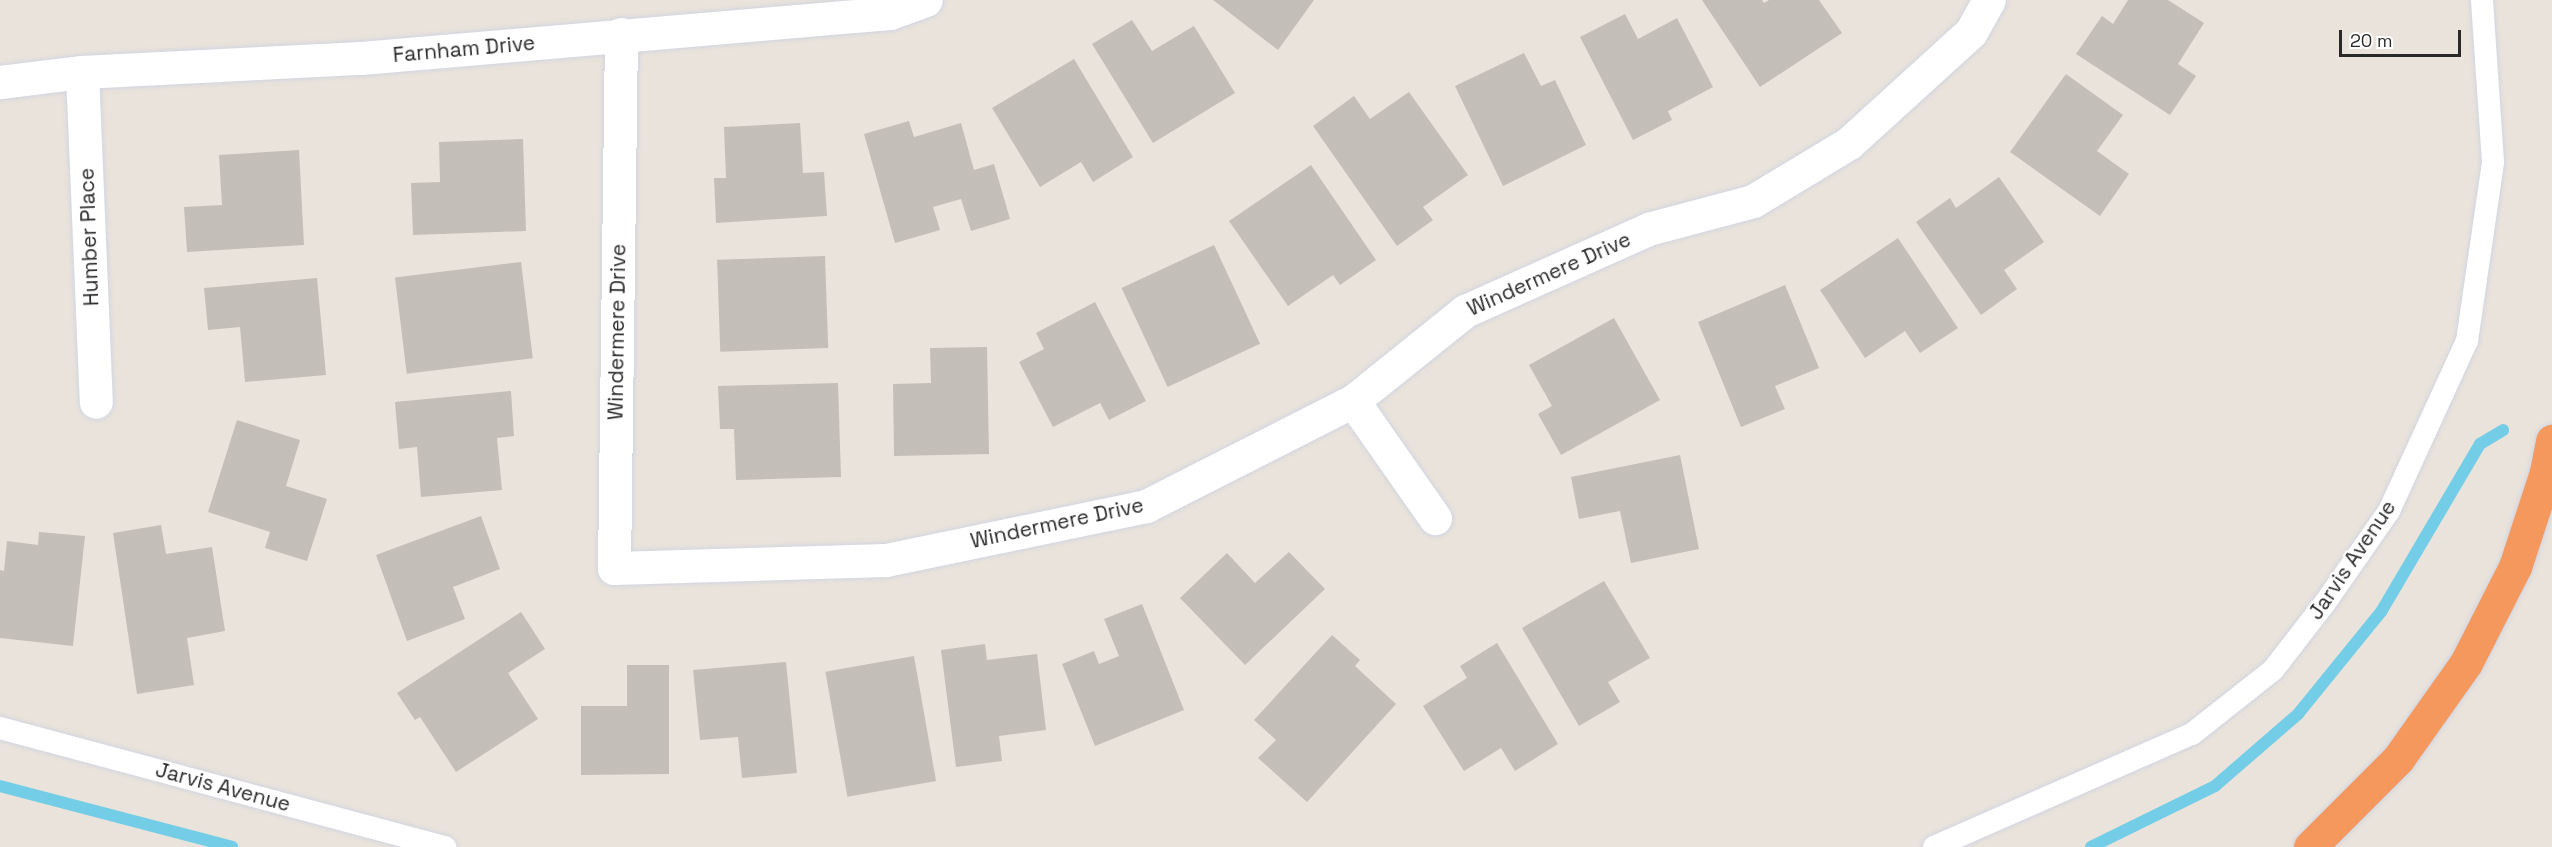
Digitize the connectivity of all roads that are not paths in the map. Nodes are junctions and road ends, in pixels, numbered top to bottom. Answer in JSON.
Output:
{"nodes":[{"id":1,"x":926,"y":0,"type":"edge"},
{"id":2,"x":1989,"y":0,"type":"edge"},
{"id":3,"x":2482,"y":0,"type":"edge"},
{"id":4,"x":621,"y":34,"type":"junction"},
{"id":5,"x":82,"y":72,"type":"junction"},
{"id":6,"x":0,"y":82,"type":"edge"},
{"id":7,"x":1353,"y":401,"type":"junction"},
{"id":8,"x":96,"y":402,"type":"dead end"},
{"id":9,"x":2552,"y":441,"type":"edge"},
{"id":10,"x":1435,"y":518,"type":"dead end"},
{"id":11,"x":0,"y":728,"type":"edge"},
{"id":12,"x":446,"y":847,"type":"edge"},
{"id":13,"x":1934,"y":847,"type":"edge"},
{"id":14,"x":2310,"y":847,"type":"edge"}],
"edges":[{"from":1,"to":4,"type":"street","name":"Farnham Drive"},
{"from":2,"to":7,"type":"street","name":"Windermere Drive"},
{"from":3,"to":13,"type":"lane","name":"Jarvis Avenue"},
{"from":4,"to":5,"type":"street","name":"Farnham Drive"},
{"from":4,"to":7,"type":"street","name":"Windermere Drive"},
{"from":5,"to":6,"type":"street","name":"Farnham Drive"},
{"from":5,"to":8,"type":"street","name":"Humber Place"},
{"from":7,"to":10,"type":"street"},
{"from":9,"to":14,"type":"highway"},
{"from":11,"to":12,"type":"lane","name":"Jarvis Avenue"}]}
